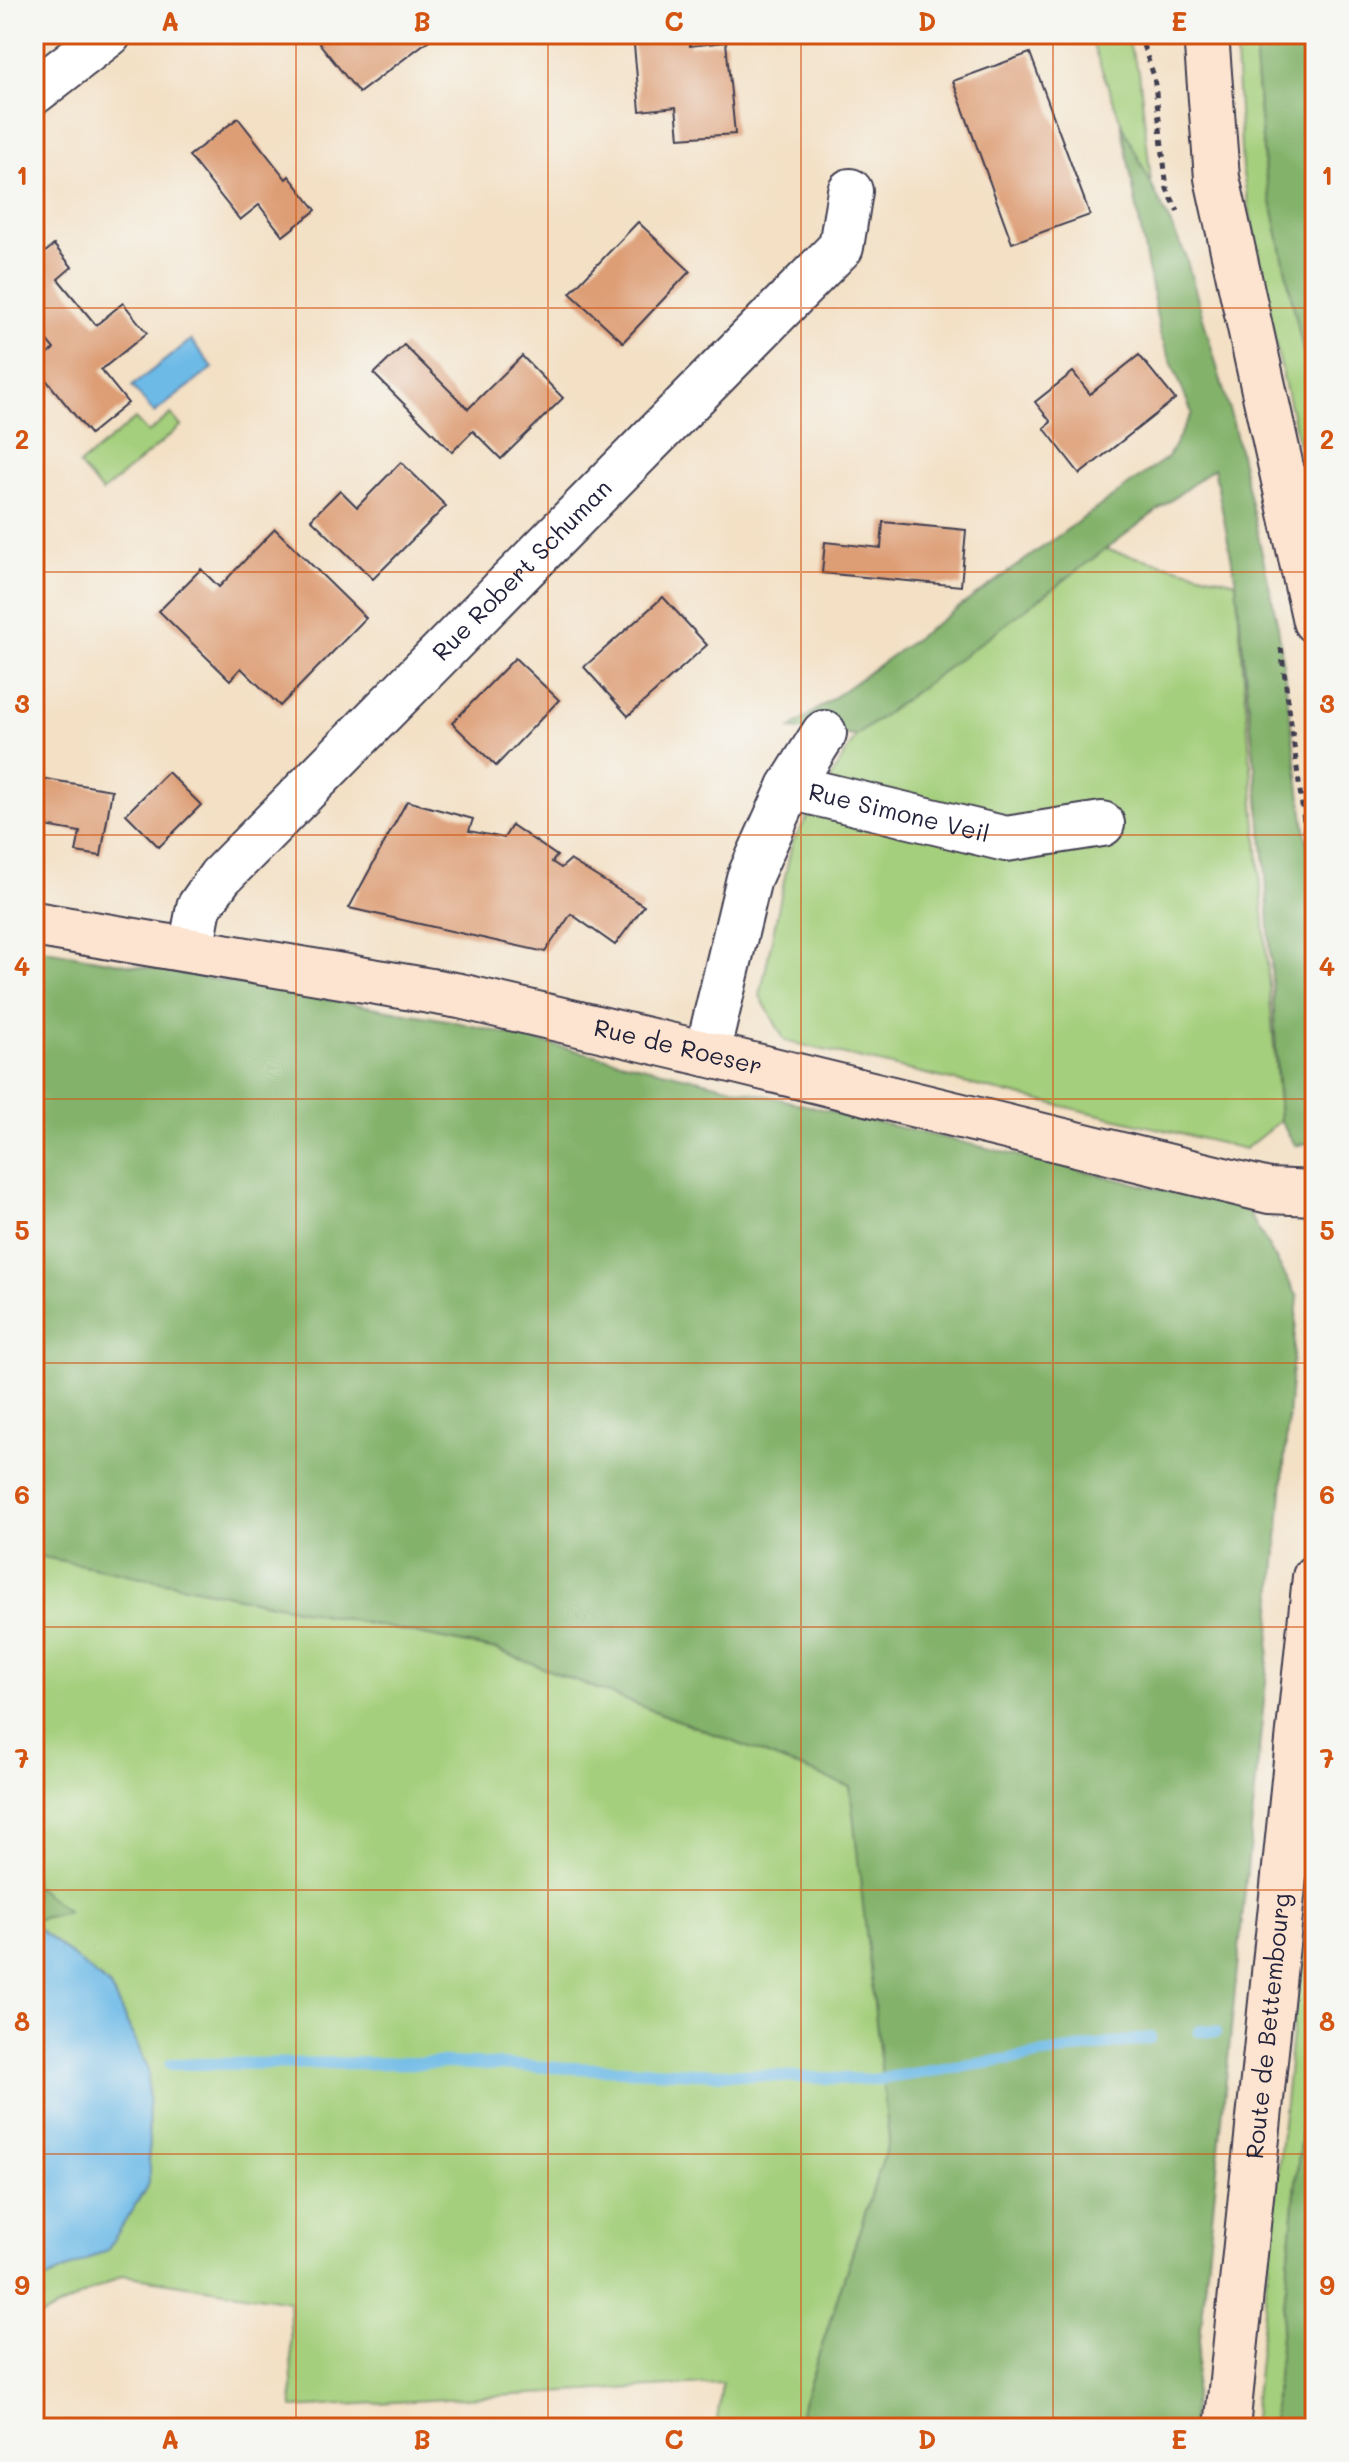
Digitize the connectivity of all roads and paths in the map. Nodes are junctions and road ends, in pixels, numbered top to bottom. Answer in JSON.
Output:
{"nodes":[{"id":1,"x":109,"y":34,"type":"edge"},
{"id":2,"x":1206,"y":34,"type":"edge"},
{"id":3,"x":34,"y":92,"type":"edge"},
{"id":4,"x":850,"y":191,"type":"dead end"},
{"id":5,"x":1315,"y":621,"type":"edge"},
{"id":6,"x":824,"y":733,"type":"dead end"},
{"id":7,"x":790,"y":787,"type":"junction"},
{"id":8,"x":1102,"y":824,"type":"dead end"},
{"id":9,"x":34,"y":924,"type":"edge"},
{"id":10,"x":191,"y":949,"type":"junction"},
{"id":11,"x":707,"y":1054,"type":"junction"},
{"id":12,"x":1315,"y":1193,"type":"edge"},
{"id":13,"x":1315,"y":1577,"type":"edge"},
{"id":14,"x":1227,"y":2428,"type":"edge"}],
"edges":[{"from":1,"to":3,"type":"street"},
{"from":2,"to":5,"type":"main road"},
{"from":4,"to":10,"type":"street","name":"Rue Robert Schuman"},
{"from":6,"to":7,"type":"street","name":"Rue Simone Veil"},
{"from":7,"to":8,"type":"street","name":"Rue Simone Veil"},
{"from":7,"to":11,"type":"street","name":"Rue Simone Veil"},
{"from":9,"to":10,"type":"main road","name":"Rue de Roeser"},
{"from":10,"to":11,"type":"main road","name":"Rue de Roeser"},
{"from":11,"to":12,"type":"main road","name":"Rue de Roeser"},
{"from":13,"to":14,"type":"main road","name":"Route de Bettembourg"}]}
